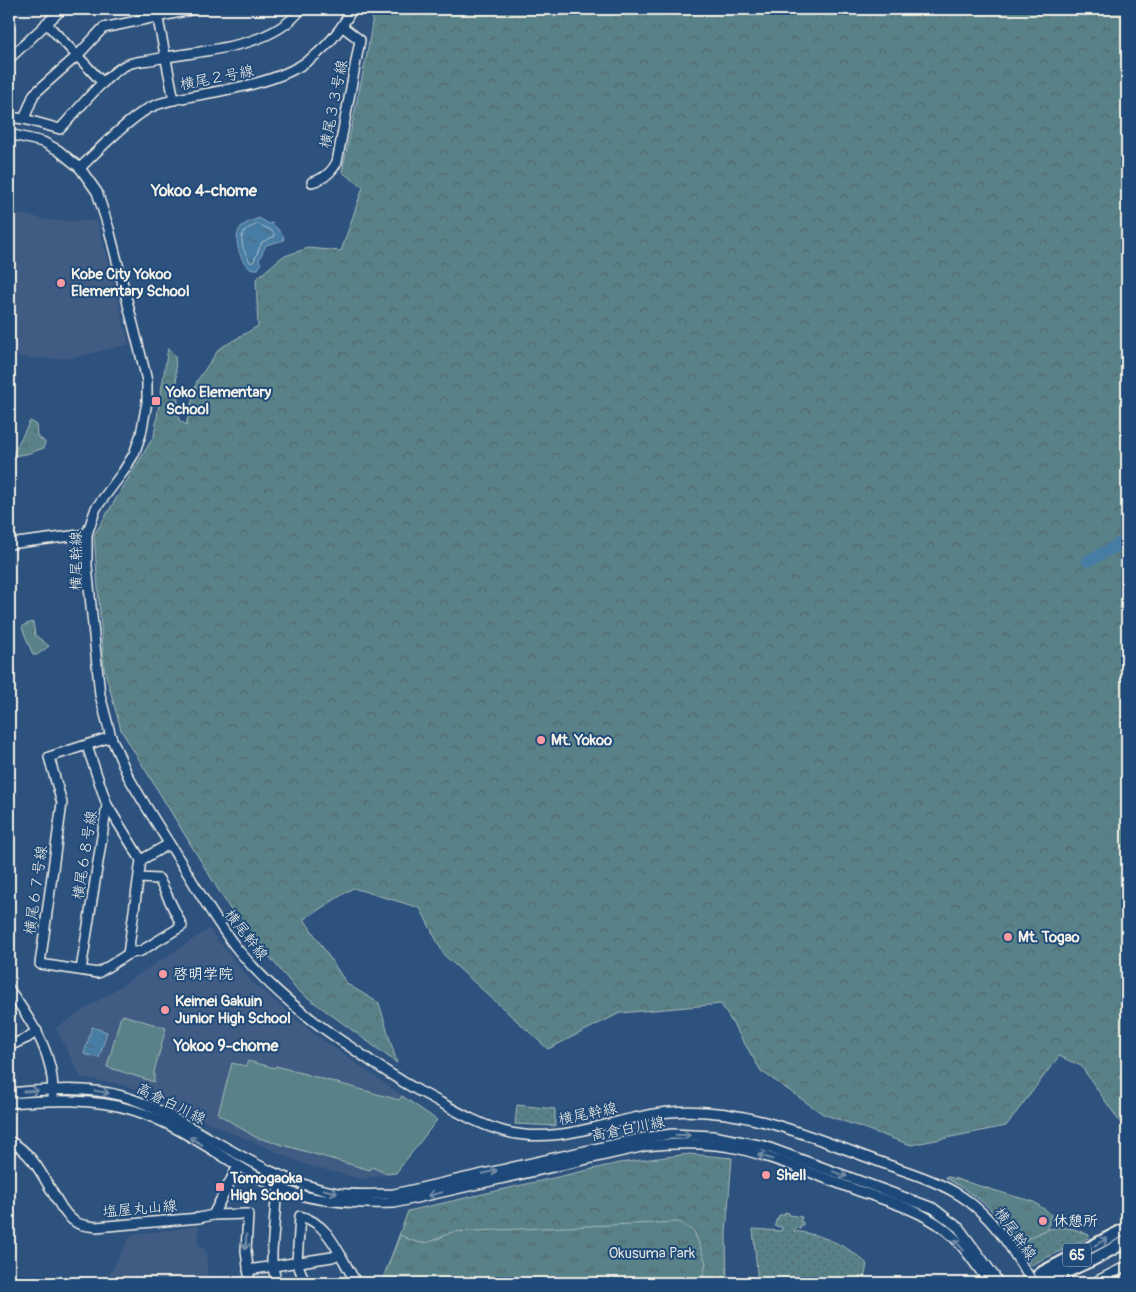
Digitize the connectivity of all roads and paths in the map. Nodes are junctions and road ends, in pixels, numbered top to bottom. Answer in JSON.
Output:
{"nodes":[{"id":1,"x":62,"y":9,"type":"edge"},
{"id":2,"x":195,"y":9,"type":"edge"},
{"id":3,"x":301,"y":9,"type":"edge"},
{"id":4,"x":352,"y":9,"type":"edge"},
{"id":5,"x":157,"y":12,"type":"edge"},
{"id":6,"x":46,"y":23,"type":"junction"},
{"id":7,"x":343,"y":27,"type":"junction"},
{"id":8,"x":78,"y":55,"type":"junction"},
{"id":9,"x":165,"y":57,"type":"junction"},
{"id":10,"x":9,"y":59,"type":"edge"},
{"id":11,"x":103,"y":83,"type":"junction"},
{"id":12,"x":174,"y":100,"type":"junction"},
{"id":13,"x":9,"y":117,"type":"edge"},
{"id":14,"x":24,"y":119,"type":"junction"},
{"id":15,"x":9,"y":134,"type":"edge"},
{"id":16,"x":80,"y":168,"type":"junction"},
{"id":17,"x":312,"y":182,"type":"dead end"},
{"id":18,"x":87,"y":534,"type":"junction"},
{"id":19,"x":9,"y":544,"type":"edge"},
{"id":20,"x":111,"y":737,"type":"junction"},
{"id":21,"x":87,"y":746,"type":"junction"},
{"id":22,"x":106,"y":804,"type":"junction"},
{"id":23,"x":169,"y":844,"type":"junction"},
{"id":24,"x":141,"y":860,"type":"junction"},
{"id":25,"x":139,"y":878,"type":"junction"},
{"id":26,"x":128,"y":954,"type":"junction"},
{"id":27,"x":81,"y":970,"type":"junction"},
{"id":28,"x":9,"y":989,"type":"edge"},
{"id":29,"x":37,"y":1031,"type":"junction"},
{"id":30,"x":9,"y":1046,"type":"edge"},
{"id":31,"x":53,"y":1090,"type":"junction"},
{"id":32,"x":9,"y":1093,"type":"edge"},
{"id":33,"x":53,"y":1101,"type":"junction"},
{"id":34,"x":9,"y":1103,"type":"edge"},
{"id":35,"x":9,"y":1141,"type":"edge"},
{"id":36,"x":238,"y":1166,"type":"junction"},
{"id":37,"x":283,"y":1178,"type":"junction"},
{"id":38,"x":279,"y":1187,"type":"junction"},
{"id":39,"x":213,"y":1215,"type":"junction"},
{"id":40,"x":1127,"y":1228,"type":"edge"},
{"id":41,"x":1127,"y":1241,"type":"edge"},
{"id":42,"x":340,"y":1254,"type":"junction"},
{"id":43,"x":297,"y":1262,"type":"junction"},
{"id":44,"x":272,"y":1265,"type":"junction"},
{"id":45,"x":1127,"y":1268,"type":"edge"},
{"id":46,"x":248,"y":1270,"type":"junction"},
{"id":47,"x":250,"y":1283,"type":"edge"},
{"id":48,"x":277,"y":1283,"type":"edge"},
{"id":49,"x":305,"y":1283,"type":"edge"},
{"id":50,"x":357,"y":1283,"type":"edge"},
{"id":51,"x":989,"y":1283,"type":"edge"},
{"id":52,"x":998,"y":1283,"type":"edge"},
{"id":53,"x":1029,"y":1283,"type":"edge"},
{"id":54,"x":1033,"y":1283,"type":"edge"},
{"id":55,"x":1042,"y":1283,"type":"edge"},
{"id":56,"x":1093,"y":1283,"type":"edge"}],
"edges":[{"from":1,"to":6,"type":"street"},
{"from":2,"to":5,"type":"street"},
{"from":3,"to":9,"type":"street"},
{"from":4,"to":7,"type":"street","name":"横尾２号線"},
{"from":5,"to":8,"type":"street"},
{"from":5,"to":9,"type":"street"},
{"from":6,"to":8,"type":"street"},
{"from":6,"to":10,"type":"street"},
{"from":7,"to":12,"type":"street","name":"横尾２号線"},
{"from":7,"to":17,"type":"street","name":"横尾３３号線"},
{"from":8,"to":11,"type":"street"},
{"from":8,"to":14,"type":"street"},
{"from":9,"to":11,"type":"street"},
{"from":9,"to":12,"type":"street"},
{"from":11,"to":14,"type":"street"},
{"from":12,"to":16,"type":"street","name":"横尾２号線"},
{"from":13,"to":14,"type":"street"},
{"from":15,"to":16,"type":"street","name":"横尾幹線"},
{"from":16,"to":18,"type":"street","name":"横尾幹線"},
{"from":18,"to":19,"type":"street"},
{"from":18,"to":20,"type":"street","name":"横尾幹線"},
{"from":20,"to":21,"type":"street","name":"横尾６７号線"},
{"from":20,"to":23,"type":"street","name":"横尾幹線"},
{"from":21,"to":22,"type":"street","name":"横尾６８号線"},
{"from":21,"to":27,"type":"street","name":"横尾６７号線"},
{"from":22,"to":24,"type":"street"},
{"from":22,"to":27,"type":"street","name":"横尾６８号線"},
{"from":23,"to":24,"type":"street"},
{"from":23,"to":54,"type":"street","name":"横尾幹線","bridge":true},
{"from":24,"to":25,"type":"street"},
{"from":25,"to":26,"type":"street"},
{"from":25,"to":26,"type":"street","name":"横尾６７号線"},
{"from":26,"to":27,"type":"street","name":"横尾６７号線"},
{"from":28,"to":29,"type":"street"},
{"from":29,"to":30,"type":"street"},
{"from":29,"to":31,"type":"street"},
{"from":32,"to":31,"type":"street","one_way":true},
{"from":31,"to":33,"type":"street"},
{"from":31,"to":37,"type":"street","name":"高倉白川線","one_way":true},
{"from":33,"to":34,"type":"street"},
{"from":36,"to":33,"type":"street","name":"高倉白川線","one_way":true},
{"from":35,"to":39,"type":"street","name":"塩屋丸山線"},
{"from":36,"to":38,"type":"street"},
{"from":36,"to":39,"type":"street"},
{"from":37,"to":38,"type":"street"},
{"from":37,"to":52,"type":"street","name":"高倉白川線","one_way":true},
{"from":38,"to":44,"type":"street"},
{"from":51,"to":38,"type":"street","name":"高倉白川線","one_way":true},
{"from":39,"to":46,"type":"street","one_way":true},
{"from":53,"to":40,"type":"main road","number":"65","one_way":true},
{"from":41,"to":55,"type":"main road","number":"65"},
{"from":42,"to":43,"type":"street"},
{"from":42,"to":43,"type":"street"},
{"from":42,"to":50,"type":"street"},
{"from":43,"to":44,"type":"street"},
{"from":43,"to":49,"type":"street"},
{"from":44,"to":46,"type":"street"},
{"from":44,"to":48,"type":"street"},
{"from":45,"to":56,"type":"street"},
{"from":46,"to":47,"type":"street"}]}
